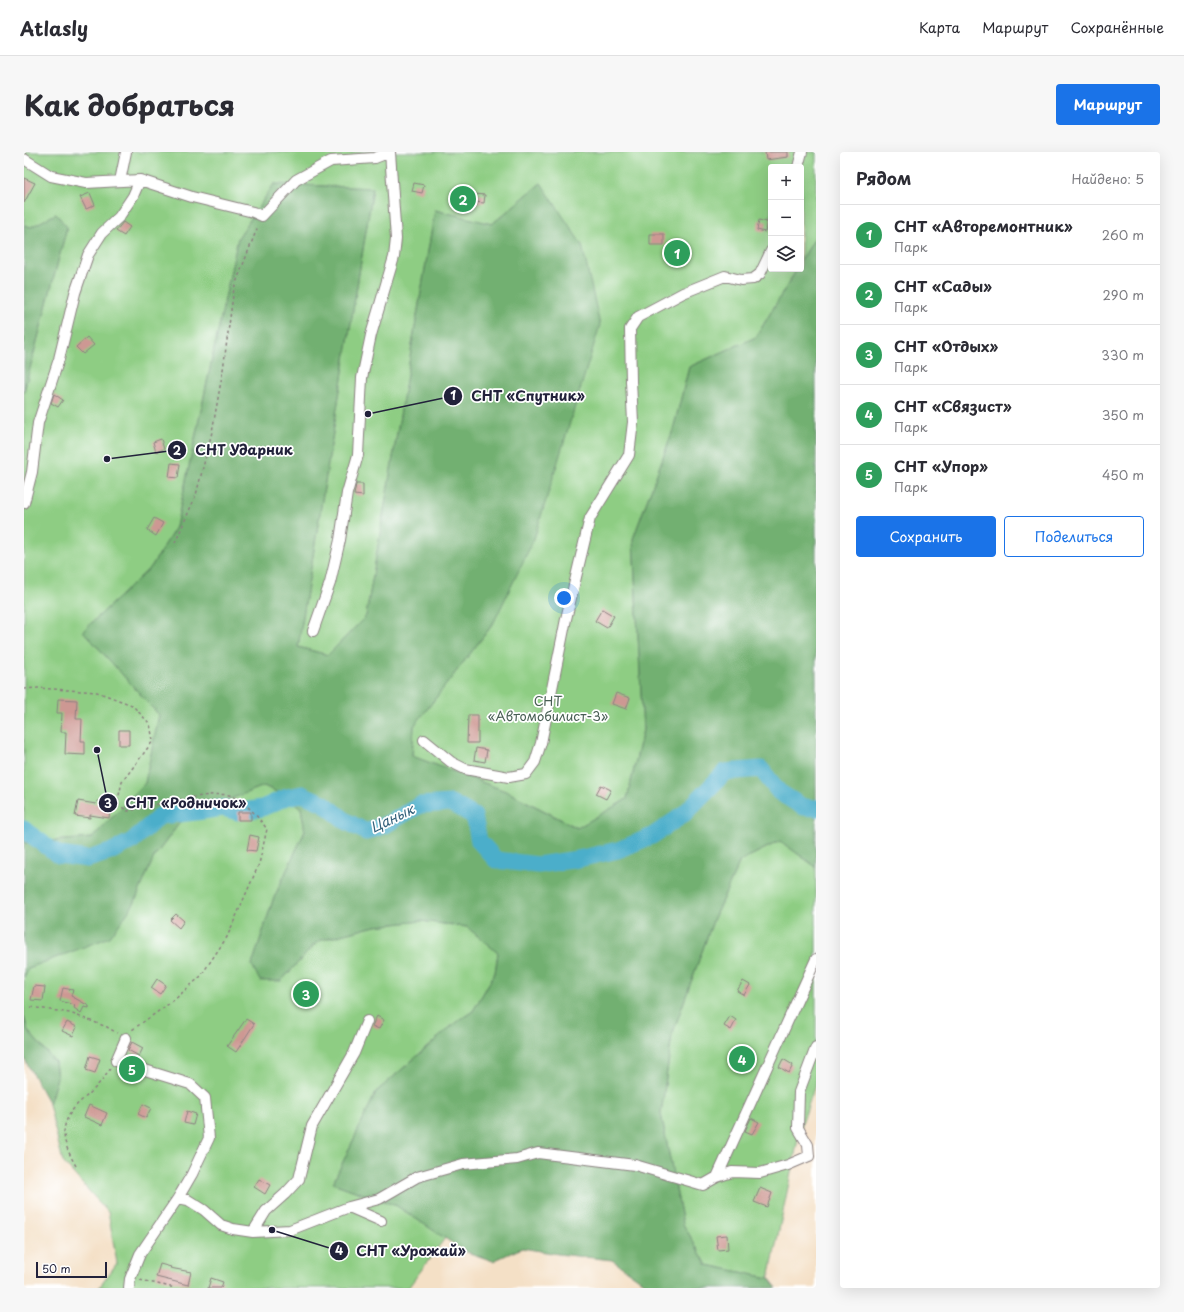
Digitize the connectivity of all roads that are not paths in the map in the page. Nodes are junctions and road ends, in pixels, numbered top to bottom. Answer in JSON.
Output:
{"nodes":[{"id":1,"x":126,"y":152,"type":"edge"},
{"id":2,"x":390,"y":152,"type":"edge"},
{"id":3,"x":802,"y":152,"type":"edge"},
{"id":4,"x":24,"y":159,"type":"edge"},
{"id":5,"x":799,"y":164,"type":"edge"},
{"id":6,"x":140,"y":180,"type":"junction"},
{"id":7,"x":120,"y":181,"type":"junction"},
{"id":8,"x":768,"y":257,"type":"edge"},
{"id":9,"x":24,"y":503,"type":"edge"},
{"id":10,"x":313,"y":630,"type":"dead end"},
{"id":11,"x":424,"y":740,"type":"dead end"},
{"id":12,"x":816,"y":958,"type":"edge"},
{"id":13,"x":366,"y":1021,"type":"dead end"},
{"id":14,"x":126,"y":1038,"type":"road end"},
{"id":15,"x":816,"y":1048,"type":"edge"},
{"id":16,"x":717,"y":1177,"type":"junction"},
{"id":17,"x":178,"y":1198,"type":"junction"},
{"id":18,"x":349,"y":1207,"type":"junction"},
{"id":19,"x":381,"y":1221,"type":"dead end"},
{"id":20,"x":253,"y":1232,"type":"junction"},
{"id":21,"x":130,"y":1283,"type":"edge"}],
"edges":[{"from":1,"to":7,"type":"street"},
{"from":2,"to":6,"type":"street"},
{"from":2,"to":10,"type":"street"},
{"from":3,"to":5,"type":"street"},
{"from":4,"to":7,"type":"street"},
{"from":6,"to":7,"type":"street"},
{"from":6,"to":9,"type":"street"},
{"from":8,"to":11,"type":"street"},
{"from":12,"to":16,"type":"street"},
{"from":13,"to":20,"type":"street"},
{"from":14,"to":17,"type":"street"},
{"from":15,"to":16,"type":"street"},
{"from":16,"to":18,"type":"street"},
{"from":17,"to":20,"type":"street"},
{"from":17,"to":21,"type":"street"},
{"from":18,"to":19,"type":"street"},
{"from":18,"to":20,"type":"street"}]}
